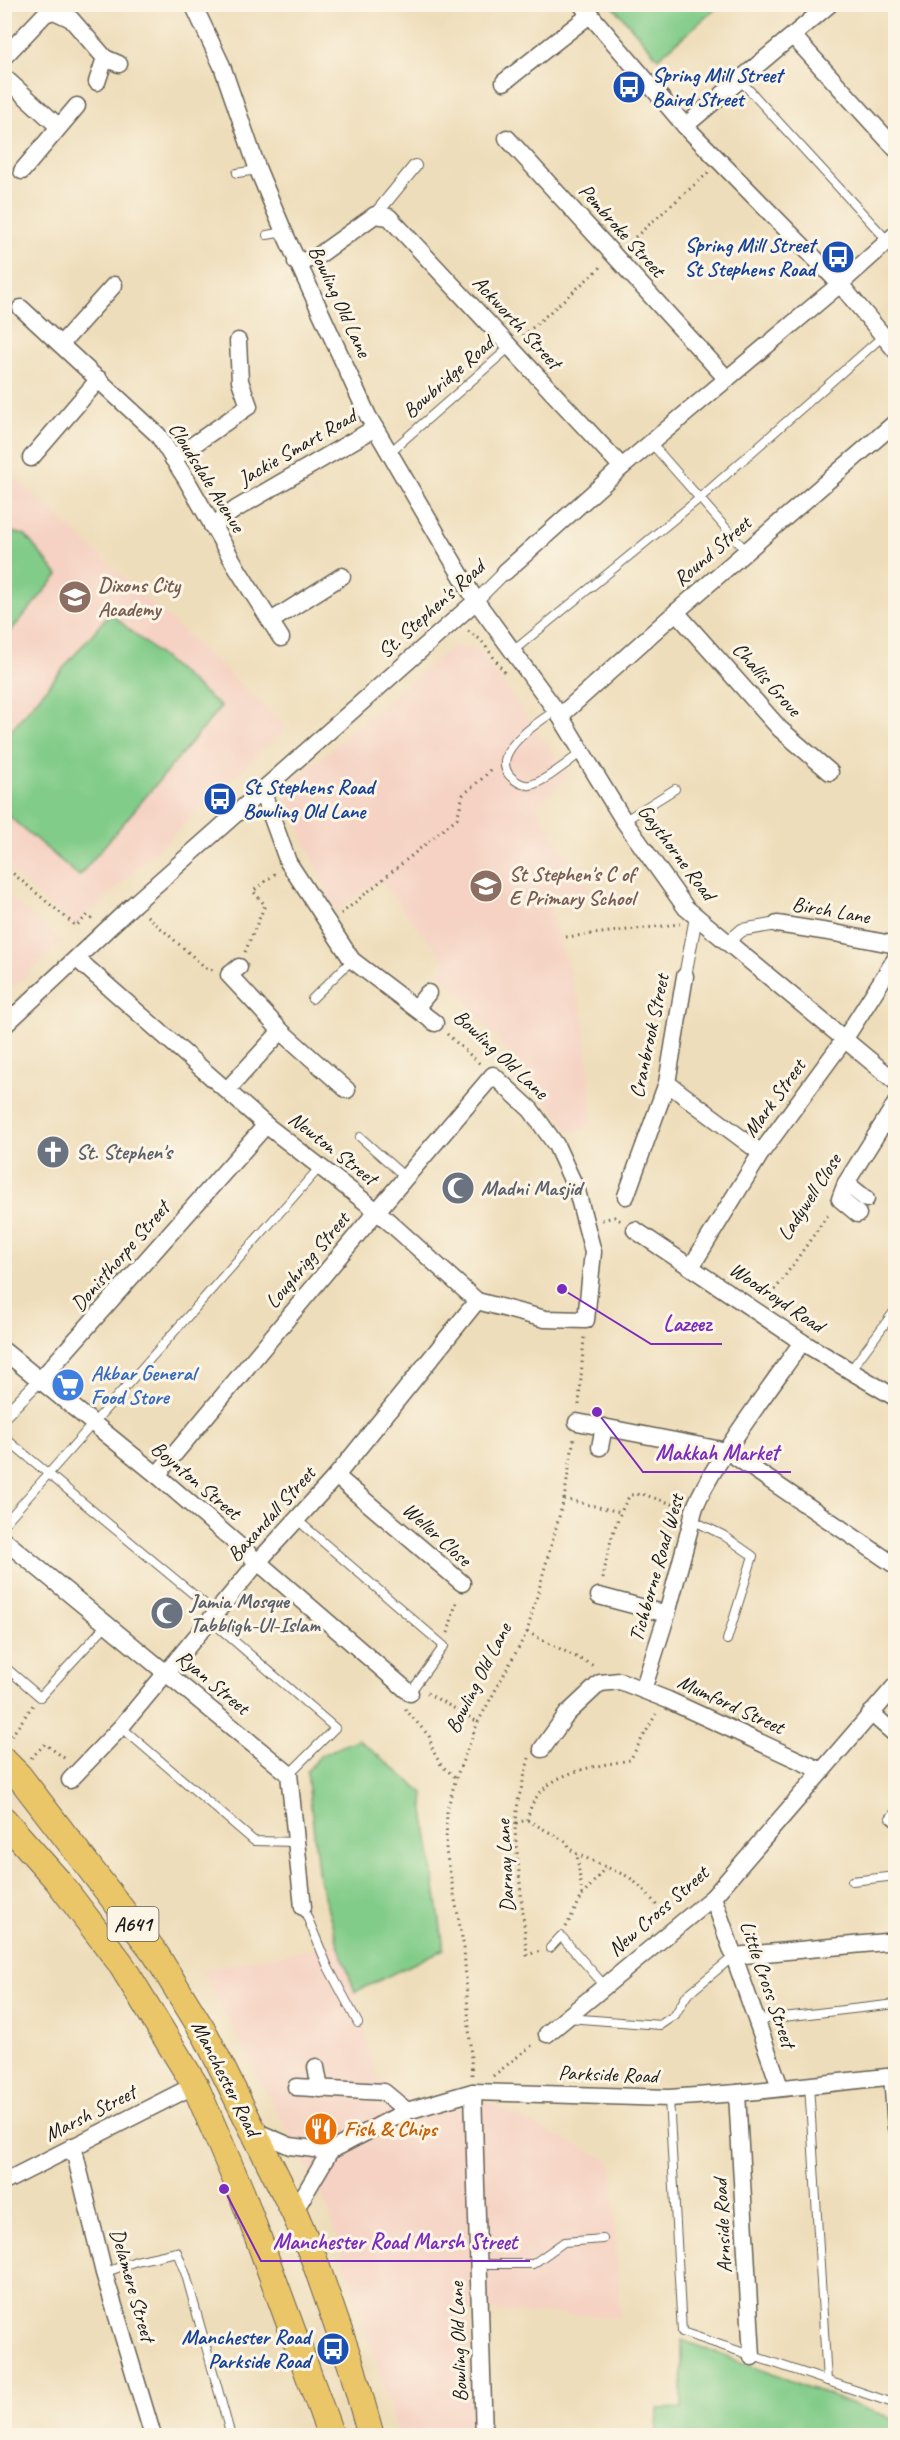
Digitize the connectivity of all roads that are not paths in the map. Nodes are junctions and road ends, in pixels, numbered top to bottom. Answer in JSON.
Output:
{"nodes":[{"id":1,"x":193,"y":4,"type":"edge"},
{"id":2,"x":830,"y":4,"type":"edge"},
{"id":3,"x":586,"y":9,"type":"edge"},
{"id":4,"x":793,"y":36,"type":"junction"},
{"id":5,"x":4,"y":57,"type":"edge"},
{"id":6,"x":4,"y":77,"type":"edge"},
{"id":7,"x":739,"y":79,"type":"junction"},
{"id":8,"x":97,"y":82,"type":"dead end"},
{"id":9,"x":504,"y":82,"type":"dead end"},
{"id":10,"x":76,"y":106,"type":"dead end"},
{"id":11,"x":58,"y":126,"type":"junction"},
{"id":12,"x":685,"y":126,"type":"junction"},
{"id":13,"x":507,"y":138,"type":"dead end"},
{"id":14,"x":896,"y":149,"type":"edge"},
{"id":15,"x":415,"y":166,"type":"dead end"},
{"id":16,"x":258,"y":170,"type":"junction"},
{"id":17,"x":22,"y":171,"type":"dead end"},
{"id":18,"x":237,"y":173,"type":"dead end"},
{"id":19,"x":375,"y":215,"type":"junction"},
{"id":20,"x":284,"y":232,"type":"junction"},
{"id":21,"x":267,"y":235,"type":"dead end"},
{"id":22,"x":892,"y":237,"type":"edge"},
{"id":23,"x":296,"y":262,"type":"junction"},
{"id":24,"x":840,"y":284,"type":"junction"},
{"id":25,"x":114,"y":285,"type":"dead end"},
{"id":26,"x":21,"y":308,"type":"dead end"},
{"id":27,"x":883,"y":336,"type":"junction"},
{"id":28,"x":238,"y":340,"type":"dead end"},
{"id":29,"x":61,"y":344,"type":"junction"},
{"id":30,"x":510,"y":347,"type":"junction"},
{"id":31,"x":896,"y":351,"type":"edge"},
{"id":32,"x":99,"y":379,"type":"junction"},
{"id":33,"x":727,"y":379,"type":"junction"},
{"id":34,"x":896,"y":422,"type":"edge"},
{"id":35,"x":375,"y":428,"type":"junction"},
{"id":36,"x":651,"y":443,"type":"junction"},
{"id":37,"x":389,"y":453,"type":"junction"},
{"id":38,"x":31,"y":458,"type":"dead end"},
{"id":39,"x":173,"y":459,"type":"junction"},
{"id":40,"x":622,"y":467,"type":"junction"},
{"id":41,"x":700,"y":498,"type":"junction"},
{"id":42,"x":212,"y":526,"type":"junction"},
{"id":43,"x":746,"y":551,"type":"junction"},
{"id":44,"x":505,"y":572,"type":"joint"},
{"id":45,"x":342,"y":576,"type":"dead end"},
{"id":46,"x":476,"y":601,"type":"junction"},
{"id":47,"x":676,"y":612,"type":"junction"},
{"id":48,"x":271,"y":621,"type":"junction"},
{"id":49,"x":281,"y":638,"type":"dead end"},
{"id":50,"x":513,"y":651,"type":"junction"},
{"id":51,"x":558,"y":713,"type":"junction"},
{"id":52,"x":582,"y":752,"type":"junction"},
{"id":53,"x":830,"y":771,"type":"dead end"},
{"id":54,"x":675,"y":789,"type":"dead end"},
{"id":55,"x":262,"y":790,"type":"junction"},
{"id":56,"x":624,"y":821,"type":"junction"},
{"id":57,"x":696,"y":920,"type":"junction"},
{"id":58,"x":777,"y":924,"type":"joint"},
{"id":59,"x":727,"y":943,"type":"junction"},
{"id":60,"x":896,"y":945,"type":"edge"},
{"id":61,"x":896,"y":958,"type":"edge"},
{"id":62,"x":77,"y":959,"type":"junction"},
{"id":63,"x":352,"y":960,"type":"junction"},
{"id":64,"x":234,"y":971,"type":"road end"},
{"id":65,"x":685,"y":976,"type":"joint"},
{"id":66,"x":428,"y":993,"type":"dead end"},
{"id":67,"x":312,"y":999,"type":"dead end"},
{"id":68,"x":416,"y":1008,"type":"junction"},
{"id":69,"x":435,"y":1023,"type":"road end"},
{"id":70,"x":4,"y":1026,"type":"edge"},
{"id":71,"x":281,"y":1031,"type":"junction"},
{"id":72,"x":844,"y":1040,"type":"junction"},
{"id":73,"x":493,"y":1075,"type":"joint"},
{"id":74,"x":896,"y":1082,"type":"edge"},
{"id":75,"x":667,"y":1083,"type":"junction"},
{"id":76,"x":226,"y":1090,"type":"junction"},
{"id":77,"x":347,"y":1090,"type":"dead end"},
{"id":78,"x":896,"y":1103,"type":"edge"},
{"id":79,"x":266,"y":1125,"type":"junction"},
{"id":80,"x":360,"y":1137,"type":"dead end"},
{"id":81,"x":761,"y":1153,"type":"junction"},
{"id":82,"x":320,"y":1167,"type":"junction"},
{"id":83,"x":405,"y":1177,"type":"junction"},
{"id":84,"x":846,"y":1183,"type":"junction"},
{"id":85,"x":626,"y":1196,"type":"dead end"},
{"id":86,"x":376,"y":1211,"type":"junction"},
{"id":87,"x":635,"y":1230,"type":"road end"},
{"id":88,"x":691,"y":1267,"type":"junction"},
{"id":89,"x":477,"y":1301,"type":"junction"},
{"id":90,"x":896,"y":1309,"type":"edge"},
{"id":91,"x":586,"y":1320,"type":"joint"},
{"id":92,"x":802,"y":1342,"type":"junction"},
{"id":93,"x":4,"y":1351,"type":"edge"},
{"id":94,"x":850,"y":1371,"type":"junction"},
{"id":95,"x":40,"y":1380,"type":"junction"},
{"id":96,"x":896,"y":1398,"type":"edge"},
{"id":97,"x":4,"y":1416,"type":"edge"},
{"id":98,"x":577,"y":1422,"type":"road end"},
{"id":99,"x":94,"y":1424,"type":"junction"},
{"id":100,"x":604,"y":1427,"type":"junction"},
{"id":101,"x":4,"y":1437,"type":"edge"},
{"id":102,"x":600,"y":1447,"type":"dead end"},
{"id":103,"x":727,"y":1451,"type":"junction"},
{"id":104,"x":47,"y":1474,"type":"junction"},
{"id":105,"x":157,"y":1475,"type":"junction"},
{"id":106,"x":336,"y":1476,"type":"junction"},
{"id":107,"x":692,"y":1515,"type":"junction"},
{"id":108,"x":296,"y":1518,"type":"junction"},
{"id":109,"x":4,"y":1524,"type":"edge"},
{"id":110,"x":4,"y":1540,"type":"edge"},
{"id":111,"x":258,"y":1562,"type":"junction"},
{"id":112,"x":896,"y":1566,"type":"edge"},
{"id":113,"x":462,"y":1583,"type":"road end"},
{"id":114,"x":599,"y":1596,"type":"road end"},
{"id":115,"x":667,"y":1614,"type":"junction"},
{"id":116,"x":213,"y":1616,"type":"junction"},
{"id":117,"x":107,"y":1624,"type":"junction"},
{"id":118,"x":728,"y":1640,"type":"dead end"},
{"id":119,"x":4,"y":1666,"type":"edge"},
{"id":120,"x":166,"y":1672,"type":"junction"},
{"id":121,"x":896,"y":1685,"type":"edge"},
{"id":122,"x":412,"y":1689,"type":"joint"},
{"id":123,"x":643,"y":1690,"type":"junction"},
{"id":124,"x":871,"y":1713,"type":"junction"},
{"id":125,"x":121,"y":1727,"type":"junction"},
{"id":126,"x":896,"y":1735,"type":"edge"},
{"id":127,"x":536,"y":1753,"type":"road end"},
{"id":128,"x":11,"y":1760,"type":"edge"},
{"id":129,"x":822,"y":1771,"type":"junction"},
{"id":130,"x":289,"y":1774,"type":"junction"},
{"id":131,"x":75,"y":1775,"type":"road end"},
{"id":132,"x":896,"y":1811,"type":"edge"},
{"id":133,"x":4,"y":1820,"type":"edge"},
{"id":134,"x":896,"y":1823,"type":"edge"},
{"id":135,"x":296,"y":1842,"type":"junction"},
{"id":136,"x":896,"y":1876,"type":"edge"},
{"id":137,"x":852,"y":1881,"type":"dead end"},
{"id":138,"x":713,"y":1897,"type":"junction"},
{"id":139,"x":303,"y":1907,"type":"joint"},
{"id":140,"x":896,"y":1941,"type":"edge"},
{"id":141,"x":550,"y":1948,"type":"road end"},
{"id":142,"x":734,"y":1956,"type":"junction"},
{"id":143,"x":605,"y":1986,"type":"junction"},
{"id":144,"x":896,"y":2004,"type":"edge"},
{"id":145,"x":566,"y":2018,"type":"junction"},
{"id":146,"x":757,"y":2020,"type":"junction"},
{"id":147,"x":358,"y":2023,"type":"dead end"},
{"id":148,"x":547,"y":2034,"type":"road end"},
{"id":149,"x":316,"y":2067,"type":"dead end"},
{"id":150,"x":894,"y":2076,"type":"edge"},
{"id":151,"x":809,"y":2084,"type":"junction"},
{"id":152,"x":195,"y":2085,"type":"junction"},
{"id":153,"x":296,"y":2087,"type":"dead end"},
{"id":154,"x":780,"y":2087,"type":"junction"},
{"id":155,"x":320,"y":2089,"type":"junction"},
{"id":156,"x":472,"y":2092,"type":"junction"},
{"id":157,"x":737,"y":2093,"type":"junction"},
{"id":158,"x":669,"y":2098,"type":"junction"},
{"id":159,"x":406,"y":2111,"type":"junction"},
{"id":160,"x":896,"y":2128,"type":"edge"},
{"id":161,"x":253,"y":2130,"type":"junction"},
{"id":162,"x":73,"y":2146,"type":"junction"},
{"id":163,"x":330,"y":2151,"type":"junction"},
{"id":164,"x":6,"y":2177,"type":"edge"},
{"id":165,"x":294,"y":2212,"type":"junction"},
{"id":166,"x":603,"y":2239,"type":"dead end"},
{"id":167,"x":478,"y":2264,"type":"junction"},
{"id":168,"x":104,"y":2272,"type":"junction"},
{"id":169,"x":752,"y":2357,"type":"junction"},
{"id":170,"x":827,"y":2381,"type":"junction"},
{"id":171,"x":896,"y":2404,"type":"edge"},
{"id":172,"x":153,"y":2436,"type":"edge"},
{"id":173,"x":231,"y":2436,"type":"edge"},
{"id":174,"x":331,"y":2436,"type":"edge"},
{"id":175,"x":371,"y":2436,"type":"edge"},
{"id":176,"x":484,"y":2436,"type":"edge"}],
"edges":[{"from":1,"to":16,"type":"street","name":"Bowling Old Lane"},
{"from":2,"to":4,"type":"street"},
{"from":3,"to":9,"type":"street"},
{"from":3,"to":12,"type":"street"},
{"from":4,"to":7,"type":"street"},
{"from":4,"to":14,"type":"street"},
{"from":5,"to":8,"type":"street"},
{"from":6,"to":11,"type":"street"},
{"from":7,"to":12,"type":"street"},
{"from":7,"to":22,"type":"lane"},
{"from":10,"to":11,"type":"street"},
{"from":11,"to":17,"type":"street"},
{"from":12,"to":24,"type":"street"},
{"from":13,"to":33,"type":"street","name":"Pembroke Street"},
{"from":15,"to":19,"type":"street"},
{"from":16,"to":18,"type":"lane"},
{"from":16,"to":20,"type":"street","name":"Bowling Old Lane"},
{"from":19,"to":23,"type":"street"},
{"from":19,"to":30,"type":"street","name":"Ackworth Street"},
{"from":20,"to":21,"type":"lane"},
{"from":20,"to":23,"type":"street","name":"Bowling Old Lane"},
{"from":22,"to":24,"type":"street","name":"St. Stephen's Road"},
{"from":23,"to":35,"type":"street","name":"Bowling Old Lane"},
{"from":24,"to":27,"type":"street"},
{"from":24,"to":33,"type":"street","name":"St. Stephen's Road"},
{"from":25,"to":29,"type":"street"},
{"from":26,"to":29,"type":"street","name":"Cloudsdale Avenue"},
{"from":27,"to":31,"type":"street"},
{"from":27,"to":41,"type":"lane"},
{"from":28,"to":39,"type":"street"},
{"from":29,"to":32,"type":"street","name":"Cloudsdale Avenue"},
{"from":30,"to":37,"type":"lane","name":"Bowbridge Road"},
{"from":30,"to":40,"type":"street","name":"Ackworth Street"},
{"from":32,"to":38,"type":"street"},
{"from":32,"to":39,"type":"street","name":"Cloudsdale Avenue"},
{"from":33,"to":36,"type":"street","name":"St. Stephen's Road"},
{"from":34,"to":43,"type":"street","name":"Round Street"},
{"from":35,"to":37,"type":"street","name":"Bowling Old Lane"},
{"from":35,"to":42,"type":"street","name":"Jackie Smart Road"},
{"from":36,"to":40,"type":"street","name":"St. Stephen's Road"},
{"from":36,"to":41,"type":"lane"},
{"from":37,"to":46,"type":"street","name":"Bowling Old Lane"},
{"from":39,"to":42,"type":"street","name":"Cloudsdale Avenue"},
{"from":40,"to":44,"type":"street","name":"St. Stephen's Road"},
{"from":41,"to":43,"type":"lane"},
{"from":41,"to":50,"type":"lane"},
{"from":42,"to":48,"type":"street","name":"Cloudsdale Avenue"},
{"from":43,"to":47,"type":"street","name":"Round Street"},
{"from":44,"to":46,"type":"street","name":"St. Stephen's Road"},
{"from":45,"to":48,"type":"street"},
{"from":46,"to":50,"type":"street","name":"Gaythorne Road"},
{"from":46,"to":55,"type":"street","name":"St. Stephen's Road"},
{"from":47,"to":51,"type":"street","name":"Round Street"},
{"from":47,"to":53,"type":"street","name":"Challis Grove"},
{"from":48,"to":49,"type":"street","name":"Cloudsdale Avenue"},
{"from":50,"to":51,"type":"street","name":"Gaythorne Road"},
{"from":51,"to":52,"type":"street","name":"Gaythorne Road"},
{"from":51,"to":52,"type":"lane"},
{"from":52,"to":56,"type":"street","name":"Gaythorne Road"},
{"from":54,"to":56,"type":"lane"},
{"from":55,"to":62,"type":"street","name":"St. Stephen's Road"},
{"from":55,"to":63,"type":"street","name":"Bowling Old Lane"},
{"from":56,"to":57,"type":"street","name":"Gaythorne Road"},
{"from":57,"to":59,"type":"street","name":"Gaythorne Road"},
{"from":57,"to":65,"type":"street","name":"Cranbrook Street"},
{"from":58,"to":59,"type":"street","name":"Birch Lane"},
{"from":58,"to":60,"type":"street","name":"Birch Lane"},
{"from":59,"to":72,"type":"street","name":"Gaythorne Road"},
{"from":61,"to":72,"type":"street","name":"Mark Street"},
{"from":62,"to":70,"type":"street","name":"St. Stephen's Road"},
{"from":62,"to":76,"type":"street","name":"Newton Street"},
{"from":63,"to":67,"type":"lane"},
{"from":63,"to":68,"type":"street","name":"Bowling Old Lane"},
{"from":64,"to":71,"type":"street"},
{"from":65,"to":75,"type":"street","name":"Cranbrook Street"},
{"from":66,"to":68,"type":"street"},
{"from":68,"to":69,"type":"street","name":"Bowling Old Lane"},
{"from":71,"to":76,"type":"street"},
{"from":71,"to":77,"type":"street"},
{"from":72,"to":74,"type":"street","name":"Gaythorne Road"},
{"from":72,"to":81,"type":"street","name":"Mark Street"},
{"from":73,"to":83,"type":"street","name":"Loughrigg Street"},
{"from":73,"to":91,"type":"street","name":"Bowling Old Lane"},
{"from":75,"to":81,"type":"street"},
{"from":75,"to":85,"type":"street","name":"Cranbrook Street"},
{"from":76,"to":79,"type":"street","name":"Newton Street"},
{"from":78,"to":84,"type":"street","name":"Ladywell Close"},
{"from":79,"to":82,"type":"street","name":"Newton Street"},
{"from":79,"to":95,"type":"street","name":"Donisthorpe Street"},
{"from":80,"to":83,"type":"lane"},
{"from":81,"to":88,"type":"street","name":"Mark Street"},
{"from":82,"to":86,"type":"street","name":"Newton Street"},
{"from":82,"to":99,"type":"lane"},
{"from":83,"to":86,"type":"street","name":"Loughrigg Street"},
{"from":84,"to":84,"type":"street","name":"Ladywell Close"},
{"from":86,"to":89,"type":"street","name":"Newton Street"},
{"from":86,"to":105,"type":"street","name":"Loughrigg Street"},
{"from":87,"to":88,"type":"street","name":"Woodroyd Road"},
{"from":88,"to":92,"type":"street","name":"Woodroyd Road"},
{"from":89,"to":91,"type":"street","name":"Newton Street"},
{"from":89,"to":106,"type":"street","name":"Baxandall Street"},
{"from":90,"to":94,"type":"lane"},
{"from":92,"to":94,"type":"street","name":"Woodroyd Road"},
{"from":92,"to":103,"type":"street","name":"Tichborne Road West"},
{"from":93,"to":95,"type":"street","name":"Boynton Street"},
{"from":94,"to":96,"type":"street","name":"Woodroyd Road"},
{"from":95,"to":97,"type":"street","name":"Donisthorpe Street"},
{"from":95,"to":99,"type":"street","name":"Boynton Street"},
{"from":98,"to":100,"type":"street"},
{"from":99,"to":104,"type":"lane"},
{"from":99,"to":105,"type":"street","name":"Boynton Street"},
{"from":100,"to":102,"type":"street"},
{"from":100,"to":103,"type":"street"},
{"from":101,"to":104,"type":"lane"},
{"from":103,"to":107,"type":"street","name":"Tichborne Road West"},
{"from":103,"to":112,"type":"street"},
{"from":104,"to":109,"type":"lane"},
{"from":104,"to":116,"type":"lane"},
{"from":105,"to":111,"type":"street","name":"Boynton Street"},
{"from":106,"to":108,"type":"street","name":"Baxandall Street"},
{"from":106,"to":113,"type":"street","name":"Weller Close"},
{"from":107,"to":115,"type":"street","name":"Tichborne Road West"},
{"from":107,"to":118,"type":"lane"},
{"from":108,"to":111,"type":"street","name":"Baxandall Street"},
{"from":108,"to":122,"type":"lane"},
{"from":110,"to":117,"type":"street","name":"Ryan Street"},
{"from":111,"to":116,"type":"street","name":"Baxandall Street"},
{"from":111,"to":122,"type":"street","name":"Boynton Street"},
{"from":114,"to":115,"type":"street"},
{"from":115,"to":123,"type":"street","name":"Tichborne Road West"},
{"from":116,"to":120,"type":"street","name":"Baxandall Street"},
{"from":116,"to":130,"type":"lane"},
{"from":117,"to":119,"type":"lane"},
{"from":117,"to":120,"type":"street","name":"Ryan Street"},
{"from":120,"to":125,"type":"street","name":"Baxandall Street"},
{"from":120,"to":130,"type":"street","name":"Ryan Street"},
{"from":121,"to":124,"type":"street","name":"New Cross Street"},
{"from":123,"to":127,"type":"street","name":"Mumford Street"},
{"from":123,"to":129,"type":"street","name":"Mumford Street"},
{"from":124,"to":126,"type":"street"},
{"from":124,"to":129,"type":"street","name":"New Cross Street"},
{"from":125,"to":131,"type":"street","name":"Baxandall Street"},
{"from":125,"to":135,"type":"lane"},
{"from":128,"to":161,"type":"main road","name":"Manchester Road","number":"A641"},
{"from":129,"to":138,"type":"street","name":"New Cross Street"},
{"from":130,"to":135,"type":"street"},
{"from":132,"to":134,"type":"lane"},
{"from":133,"to":152,"type":"main road","name":"Manchester Road","number":"A641"},
{"from":135,"to":139,"type":"street"},
{"from":136,"to":137,"type":"lane"},
{"from":138,"to":142,"type":"street","name":"Little Cross Street"},
{"from":138,"to":143,"type":"street","name":"New Cross Street"},
{"from":139,"to":147,"type":"lane"},
{"from":140,"to":142,"type":"street"},
{"from":141,"to":143,"type":"lane"},
{"from":142,"to":145,"type":"lane"},
{"from":142,"to":146,"type":"street","name":"Little Cross Street"},
{"from":143,"to":145,"type":"street","name":"New Cross Street"},
{"from":144,"to":146,"type":"lane"},
{"from":145,"to":148,"type":"street","name":"New Cross Street"},
{"from":146,"to":154,"type":"street","name":"Little Cross Street"},
{"from":149,"to":155,"type":"street"},
{"from":150,"to":151,"type":"street","name":"Parkside Road"},
{"from":150,"to":160,"type":"street"},
{"from":151,"to":154,"type":"street","name":"Parkside Road"},
{"from":151,"to":170,"type":"lane"},
{"from":152,"to":162,"type":"street","name":"Marsh Street"},
{"from":152,"to":174,"type":"main road","name":"Manchester Road","number":"A641"},
{"from":153,"to":155,"type":"street"},
{"from":154,"to":157,"type":"street","name":"Parkside Road"},
{"from":155,"to":159,"type":"street"},
{"from":156,"to":158,"type":"street","name":"Parkside Road"},
{"from":156,"to":159,"type":"street","name":"Parkside Road"},
{"from":156,"to":167,"type":"street","name":"Bowling Old Lane"},
{"from":157,"to":158,"type":"street","name":"Parkside Road"},
{"from":157,"to":169,"type":"street","name":"Arnside Road"},
{"from":158,"to":169,"type":"lane"},
{"from":159,"to":163,"type":"street","name":"Parkside Road"},
{"from":161,"to":163,"type":"street"},
{"from":161,"to":165,"type":"main road","name":"Manchester Road","number":"A641"},
{"from":162,"to":164,"type":"street","name":"Marsh Street"},
{"from":162,"to":168,"type":"street","name":"Delamere Street"},
{"from":163,"to":165,"type":"street"},
{"from":165,"to":175,"type":"main road","name":"Manchester Road","number":"A641"},
{"from":166,"to":167,"type":"lane"},
{"from":167,"to":176,"type":"street","name":"Bowling Old Lane"},
{"from":168,"to":172,"type":"street","name":"Delamere Street"},
{"from":168,"to":173,"type":"lane"},
{"from":169,"to":170,"type":"lane"},
{"from":170,"to":171,"type":"lane"}]}
